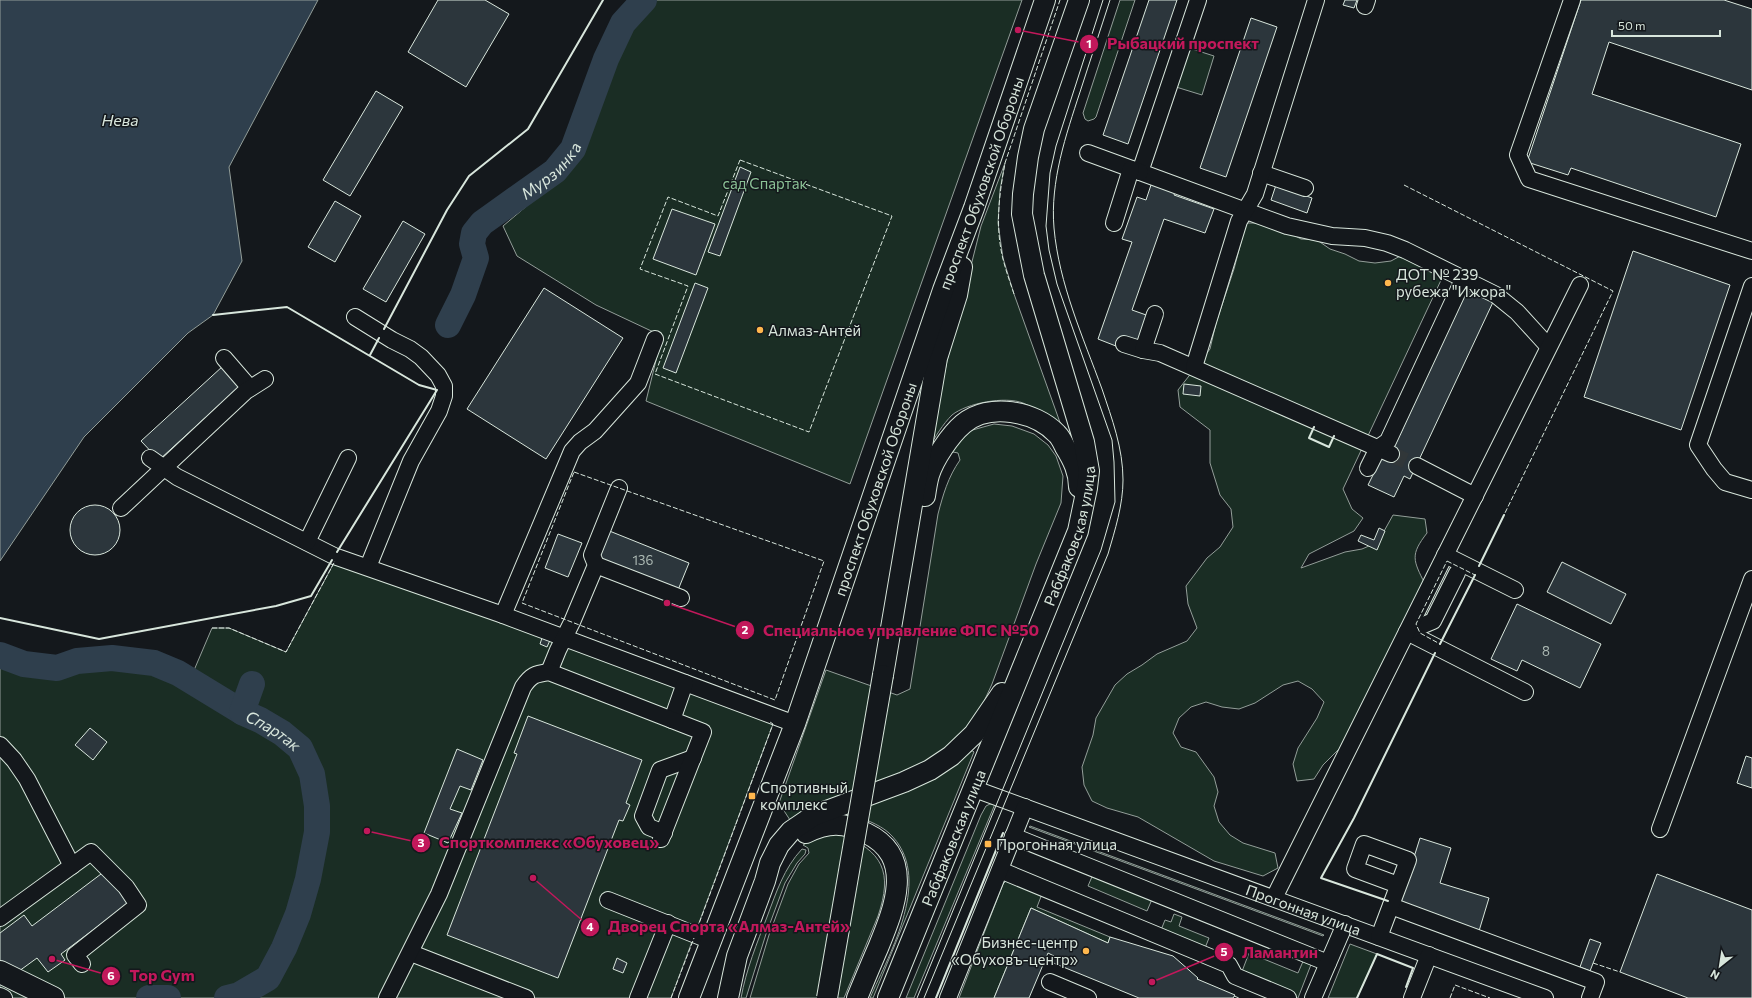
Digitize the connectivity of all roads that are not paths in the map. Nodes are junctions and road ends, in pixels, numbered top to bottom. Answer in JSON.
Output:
{"nodes":[{"id":1,"x":1045,"y":0,"type":"edge"},
{"id":2,"x":1079,"y":0,"type":"edge"},
{"id":3,"x":1198,"y":0,"type":"edge"},
{"id":4,"x":1316,"y":0,"type":"edge"},
{"id":5,"x":1572,"y":0,"type":"edge"},
{"id":6,"x":1088,"y":153,"type":"dead end"},
{"id":7,"x":1135,"y":171,"type":"junction"},
{"id":8,"x":1261,"y":173,"type":"junction"},
{"id":9,"x":1305,"y":188,"type":"dead end"},
{"id":10,"x":1023,"y":194,"type":"joint"},
{"id":11,"x":974,"y":208,"type":"junction"},
{"id":12,"x":1246,"y":210,"type":"junction"},
{"id":13,"x":1114,"y":223,"type":"dead end"},
{"id":14,"x":1752,"y":250,"type":"edge"},
{"id":15,"x":1464,"y":278,"type":"junction"},
{"id":16,"x":1580,"y":285,"type":"dead end"},
{"id":17,"x":1752,"y":286,"type":"edge"},
{"id":18,"x":1155,"y":314,"type":"dead end"},
{"id":19,"x":355,"y":317,"type":"dead end"},
{"id":20,"x":655,"y":338,"type":"dead end"},
{"id":21,"x":1124,"y":344,"type":"dead end"},
{"id":22,"x":1548,"y":346,"type":"junction"},
{"id":23,"x":1143,"y":350,"type":"junction"},
{"id":24,"x":224,"y":358,"type":"dead end"},
{"id":25,"x":1194,"y":367,"type":"junction"},
{"id":26,"x":265,"y":379,"type":"dead end"},
{"id":27,"x":250,"y":388,"type":"junction"},
{"id":28,"x":1385,"y":451,"type":"junction"},
{"id":29,"x":150,"y":458,"type":"dead end"},
{"id":30,"x":348,"y":458,"type":"dead end"},
{"id":31,"x":1416,"y":466,"type":"tunnel mouth"},
{"id":32,"x":163,"y":468,"type":"junction"},
{"id":33,"x":1368,"y":468,"type":"dead end"},
{"id":34,"x":619,"y":488,"type":"dead end"},
{"id":35,"x":1752,"y":490,"type":"edge"},
{"id":36,"x":1475,"y":496,"type":"junction"},
{"id":37,"x":121,"y":508,"type":"dead end"},
{"id":38,"x":1078,"y":531,"type":"junction"},
{"id":39,"x":307,"y":542,"type":"junction"},
{"id":40,"x":1445,"y":555,"type":"junction"},
{"id":41,"x":596,"y":565,"type":"junction"},
{"id":42,"x":368,"y":567,"type":"junction"},
{"id":43,"x":1457,"y":573,"type":"dead end"},
{"id":44,"x":900,"y":574,"type":"junction"},
{"id":45,"x":1752,"y":579,"type":"edge"},
{"id":46,"x":1515,"y":590,"type":"dead end"},
{"id":47,"x":681,"y":598,"type":"dead end"},
{"id":48,"x":503,"y":615,"type":"junction"},
{"id":49,"x":1407,"y":632,"type":"junction"},
{"id":50,"x":565,"y":638,"type":"junction"},
{"id":51,"x":1022,"y":665,"type":"junction"},
{"id":52,"x":549,"y":672,"type":"junction"},
{"id":53,"x":685,"y":683,"type":"junction"},
{"id":54,"x":1524,"y":692,"type":"dead end"},
{"id":55,"x":672,"y":720,"type":"junction"},
{"id":56,"x":795,"y":724,"type":"junction"},
{"id":57,"x":0,"y":745,"type":"edge"},
{"id":58,"x":693,"y":758,"type":"junction"},
{"id":59,"x":972,"y":788,"type":"junction"},
{"id":60,"x":1025,"y":807,"type":"junction"},
{"id":61,"x":1660,"y":829,"type":"dead end"},
{"id":62,"x":1013,"y":836,"type":"junction"},
{"id":63,"x":72,"y":866,"type":"junction"},
{"id":64,"x":1000,"y":870,"type":"junction"},
{"id":65,"x":765,"y":882,"type":"junction"},
{"id":66,"x":1398,"y":885,"type":"dead end"},
{"id":67,"x":1274,"y":898,"type":"junction"},
{"id":68,"x":608,"y":900,"type":"dead end"},
{"id":69,"x":1391,"y":906,"type":"junction"},
{"id":70,"x":0,"y":918,"type":"edge"},
{"id":71,"x":668,"y":924,"type":"junction"},
{"id":72,"x":1345,"y":924,"type":"junction"},
{"id":73,"x":1379,"y":937,"type":"junction"},
{"id":74,"x":711,"y":940,"type":"junction"},
{"id":75,"x":410,"y":953,"type":"junction"},
{"id":76,"x":1429,"y":955,"type":"junction"},
{"id":77,"x":1328,"y":963,"type":"junction"},
{"id":78,"x":82,"y":964,"type":"dead end"},
{"id":79,"x":0,"y":972,"type":"edge"},
{"id":80,"x":1050,"y":982,"type":"dead end"},
{"id":81,"x":0,"y":996,"type":"edge"},
{"id":82,"x":4,"y":998,"type":"edge"},
{"id":83,"x":53,"y":998,"type":"edge"},
{"id":84,"x":387,"y":998,"type":"edge"},
{"id":85,"x":526,"y":998,"type":"edge"},
{"id":86,"x":638,"y":998,"type":"edge"},
{"id":87,"x":689,"y":998,"type":"edge"},
{"id":88,"x":728,"y":998,"type":"edge"},
{"id":89,"x":827,"y":998,"type":"edge"},
{"id":90,"x":857,"y":998,"type":"edge"},
{"id":91,"x":888,"y":998,"type":"edge"},
{"id":92,"x":948,"y":998,"type":"edge"},
{"id":93,"x":1088,"y":998,"type":"edge"},
{"id":94,"x":1288,"y":998,"type":"edge"},
{"id":95,"x":1313,"y":998,"type":"edge"},
{"id":96,"x":1412,"y":998,"type":"edge"},
{"id":97,"x":1546,"y":998,"type":"edge"},
{"id":98,"x":1590,"y":998,"type":"edge"}],
"edges":[{"from":1,"to":11,"type":"main road","name":"проспект Обуховской Обороны"},
{"from":2,"to":10,"type":"main road","name":"проспект Обуховской Обороны"},
{"from":3,"to":7,"type":"street"},
{"from":4,"to":8,"type":"street"},
{"from":5,"to":14,"type":"street"},
{"from":6,"to":7,"type":"street"},
{"from":7,"to":12,"type":"street"},
{"from":7,"to":13,"type":"street"},
{"from":8,"to":9,"type":"street"},
{"from":8,"to":12,"type":"street"},
{"from":10,"to":38,"type":"main road","name":"Рабфаковская улица"},
{"from":11,"to":44,"type":"main road"},
{"from":11,"to":56,"type":"main road","name":"проспект Обуховской Обороны"},
{"from":12,"to":15,"type":"street"},
{"from":12,"to":25,"type":"street"},
{"from":15,"to":22,"type":"street"},
{"from":15,"to":28,"type":"street"},
{"from":16,"to":22,"type":"street"},
{"from":17,"to":35,"type":"street"},
{"from":18,"to":23,"type":"street"},
{"from":19,"to":42,"type":"street"},
{"from":20,"to":48,"type":"street"},
{"from":21,"to":23,"type":"street"},
{"from":22,"to":36,"type":"street"},
{"from":23,"to":25,"type":"street"},
{"from":24,"to":27,"type":"street"},
{"from":25,"to":28,"type":"street"},
{"from":26,"to":27,"type":"street"},
{"from":27,"to":32,"type":"street"},
{"from":28,"to":33,"type":"street"},
{"from":29,"to":32,"type":"street"},
{"from":30,"to":39,"type":"street"},
{"from":31,"to":36,"type":"street"},
{"from":32,"to":37,"type":"street"},
{"from":32,"to":39,"type":"street"},
{"from":34,"to":41,"type":"street"},
{"from":36,"to":40,"type":"street"},
{"from":38,"to":44,"type":"main road"},
{"from":38,"to":51,"type":"main road","name":"Рабфаковская улица"},
{"from":39,"to":42,"type":"street"},
{"from":40,"to":46,"type":"street"},
{"from":40,"to":49,"type":"street"},
{"from":41,"to":47,"type":"street"},
{"from":41,"to":50,"type":"street"},
{"from":42,"to":48,"type":"street"},
{"from":43,"to":49,"type":"street"},
{"from":44,"to":89,"type":"main road","bridge":true},
{"from":45,"to":61,"type":"street"},
{"from":48,"to":50,"type":"street"},
{"from":49,"to":54,"type":"street"},
{"from":49,"to":67,"type":"street"},
{"from":50,"to":52,"type":"street"},
{"from":50,"to":53,"type":"street"},
{"from":51,"to":59,"type":"main road","name":"Рабфаковская улица"},
{"from":51,"to":65,"type":"main road"},
{"from":52,"to":55,"type":"street"},
{"from":52,"to":75,"type":"street"},
{"from":53,"to":55,"type":"street"},
{"from":53,"to":56,"type":"street"},
{"from":55,"to":58,"type":"street"},
{"from":56,"to":74,"type":"main road","name":"проспект Обуховской Обороны"},
{"from":57,"to":63,"type":"street"},
{"from":58,"to":58,"type":"street"},
{"from":59,"to":60,"type":"street","name":"Прогонная улица"},
{"from":59,"to":91,"type":"main road","name":"Рабфаковская улица"},
{"from":60,"to":62,"type":"street"},
{"from":60,"to":67,"type":"street","name":"Прогонная улица"},
{"from":62,"to":64,"type":"street"},
{"from":62,"to":77,"type":"street"},
{"from":63,"to":70,"type":"street"},
{"from":63,"to":78,"type":"street"},
{"from":64,"to":92,"type":"street"},
{"from":64,"to":94,"type":"street"},
{"from":65,"to":88,"type":"main road"},
{"from":65,"to":90,"type":"main road"},
{"from":66,"to":69,"type":"street"},
{"from":67,"to":72,"type":"street","name":"Прогонная улица"},
{"from":68,"to":71,"type":"street"},
{"from":69,"to":73,"type":"street"},
{"from":69,"to":98,"type":"street"},
{"from":71,"to":74,"type":"street"},
{"from":71,"to":86,"type":"street"},
{"from":72,"to":73,"type":"street","name":"Прогонная улица"},
{"from":72,"to":77,"type":"street"},
{"from":73,"to":76,"type":"street","name":"Прогонная улица"},
{"from":74,"to":87,"type":"main road","name":"проспект Обуховской Обороны"},
{"from":75,"to":84,"type":"street"},
{"from":75,"to":85,"type":"street"},
{"from":76,"to":96,"type":"street"},
{"from":76,"to":97,"type":"street","name":"Прогонная улица"},
{"from":77,"to":95,"type":"street"},
{"from":79,"to":83,"type":"highway"},
{"from":80,"to":93,"type":"street"},
{"from":81,"to":82,"type":"street"}]}
